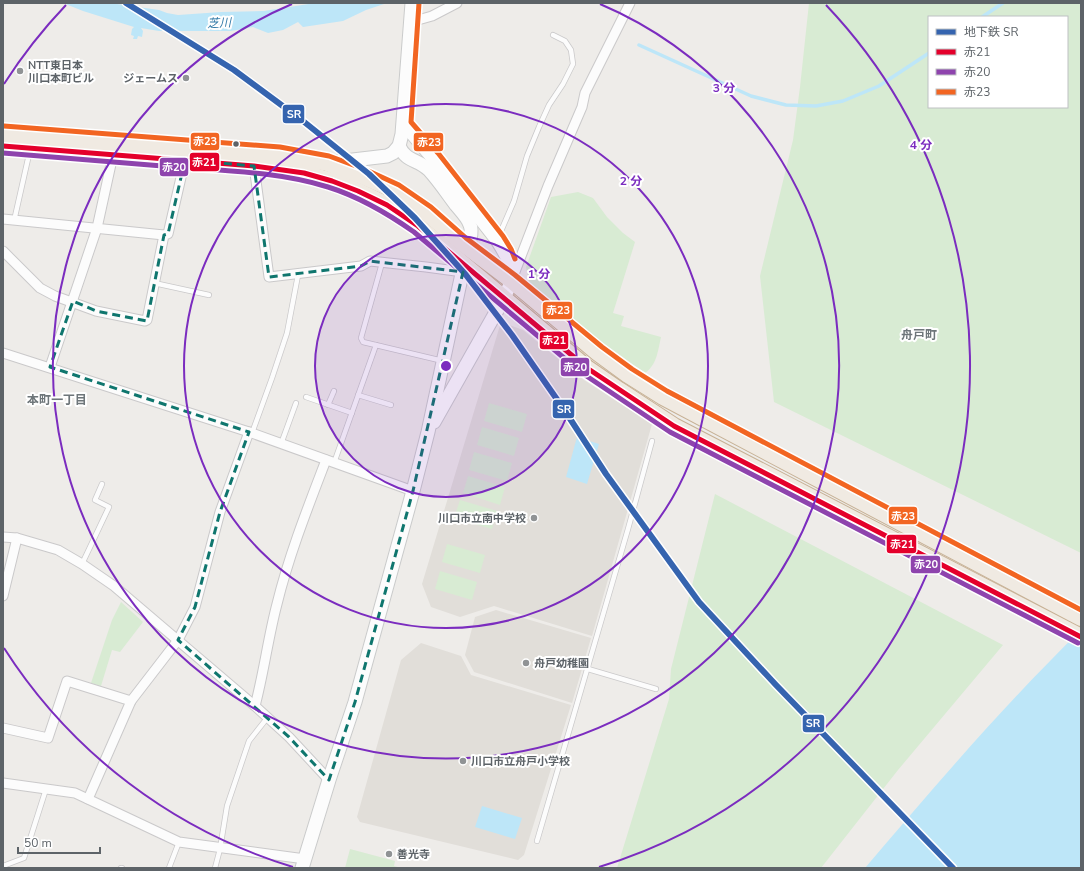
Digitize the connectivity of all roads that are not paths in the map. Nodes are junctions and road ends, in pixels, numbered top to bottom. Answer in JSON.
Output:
{"nodes":[{"id":1,"x":457,"y":3,"type":"edge"},
{"id":2,"x":630,"y":3,"type":"edge"},
{"id":3,"x":412,"y":12,"type":"edge"},
{"id":4,"x":554,"y":35,"type":"dead end"},
{"id":5,"x":404,"y":124,"type":"junction"},
{"id":6,"x":3,"y":133,"type":"edge"},
{"id":7,"x":3,"y":146,"type":"edge"},
{"id":8,"x":399,"y":146,"type":"junction"},
{"id":9,"x":30,"y":148,"type":"junction"},
{"id":10,"x":113,"y":155,"type":"junction"},
{"id":11,"x":185,"y":160,"type":"junction"},
{"id":12,"x":327,"y":163,"type":"junction"},
{"id":13,"x":254,"y":166,"type":"junction"},
{"id":14,"x":3,"y":219,"type":"edge"},
{"id":15,"x":14,"y":221,"type":"junction"},
{"id":16,"x":97,"y":228,"type":"junction"},
{"id":17,"x":164,"y":234,"type":"junction"},
{"id":18,"x":470,"y":240,"type":"dead end"},
{"id":19,"x":497,"y":240,"type":"junction"},
{"id":20,"x":3,"y":251,"type":"edge"},
{"id":21,"x":382,"y":263,"type":"junction"},
{"id":22,"x":463,"y":271,"type":"joint"},
{"id":23,"x":298,"y":274,"type":"junction"},
{"id":24,"x":511,"y":280,"type":"junction"},
{"id":25,"x":154,"y":283,"type":"junction"},
{"id":26,"x":209,"y":295,"type":"dead end"},
{"id":27,"x":504,"y":298,"type":"junction"},
{"id":28,"x":73,"y":301,"type":"junction"},
{"id":29,"x":376,"y":345,"type":"junction"},
{"id":30,"x":3,"y":353,"type":"edge"},
{"id":31,"x":445,"y":361,"type":"junction"},
{"id":32,"x":50,"y":367,"type":"junction"},
{"id":33,"x":334,"y":391,"type":"dead end"},
{"id":34,"x":358,"y":395,"type":"junction"},
{"id":35,"x":306,"y":397,"type":"dead end"},
{"id":36,"x":296,"y":403,"type":"dead end"},
{"id":37,"x":328,"y":405,"type":"junction"},
{"id":38,"x":391,"y":405,"type":"dead end"},
{"id":39,"x":352,"y":413,"type":"junction"},
{"id":40,"x":428,"y":432,"type":"junction"},
{"id":41,"x":250,"y":433,"type":"junction"},
{"id":42,"x":652,"y":441,"type":"dead end"},
{"id":43,"x":281,"y":444,"type":"junction"},
{"id":44,"x":330,"y":461,"type":"junction"},
{"id":45,"x":102,"y":484,"type":"dead end"},
{"id":46,"x":413,"y":491,"type":"junction"},
{"id":47,"x":3,"y":537,"type":"edge"},
{"id":48,"x":17,"y":538,"type":"junction"},
{"id":49,"x":82,"y":564,"type":"junction"},
{"id":50,"x":3,"y":596,"type":"edge"},
{"id":51,"x":1081,"y":618,"type":"edge"},
{"id":52,"x":1081,"y":637,"type":"edge"},
{"id":53,"x":178,"y":640,"type":"junction"},
{"id":54,"x":588,"y":669,"type":"junction"},
{"id":55,"x":656,"y":689,"type":"dead end"},
{"id":56,"x":131,"y":702,"type":"junction"},
{"id":57,"x":255,"y":706,"type":"junction"},
{"id":58,"x":268,"y":717,"type":"junction"},
{"id":59,"x":3,"y":728,"type":"edge"},
{"id":60,"x":328,"y":780,"type":"junction"},
{"id":61,"x":3,"y":783,"type":"edge"},
{"id":62,"x":46,"y":789,"type":"junction"},
{"id":63,"x":88,"y":799,"type":"junction"},
{"id":64,"x":537,"y":841,"type":"dead end"},
{"id":65,"x":179,"y":842,"type":"junction"},
{"id":66,"x":220,"y":849,"type":"junction"},
{"id":67,"x":303,"y":864,"type":"edge"},
{"id":68,"x":3,"y":866,"type":"edge"},
{"id":69,"x":169,"y":868,"type":"edge"},
{"id":70,"x":215,"y":868,"type":"edge"}],
"edges":[{"from":1,"to":3,"type":"street"},
{"from":2,"to":24,"type":"street"},
{"from":3,"to":5,"type":"street"},
{"from":4,"to":19,"type":"lane"},
{"from":5,"to":8,"type":"street"},
{"from":5,"to":19,"type":"street"},
{"from":6,"to":12,"type":"highway"},
{"from":7,"to":9,"type":"highway"},
{"from":8,"to":12,"type":"street"},
{"from":8,"to":18,"type":"street"},
{"from":9,"to":10,"type":"highway"},
{"from":9,"to":15,"type":"lane"},
{"from":10,"to":11,"type":"highway"},
{"from":10,"to":16,"type":"street"},
{"from":11,"to":13,"type":"highway"},
{"from":11,"to":17,"type":"street"},
{"from":12,"to":24,"type":"highway"},
{"from":13,"to":23,"type":"street"},
{"from":13,"to":27,"type":"highway"},
{"from":14,"to":15,"type":"street"},
{"from":15,"to":16,"type":"street"},
{"from":16,"to":17,"type":"street"},
{"from":16,"to":28,"type":"street"},
{"from":17,"to":25,"type":"street"},
{"from":19,"to":24,"type":"street"},
{"from":20,"to":28,"type":"street"},
{"from":21,"to":22,"type":"street"},
{"from":21,"to":23,"type":"street"},
{"from":21,"to":29,"type":"lane"},
{"from":22,"to":31,"type":"street"},
{"from":23,"to":41,"type":"lane"},
{"from":24,"to":27,"type":"street"},
{"from":24,"to":51,"type":"highway"},
{"from":25,"to":26,"type":"lane"},
{"from":25,"to":28,"type":"street"},
{"from":27,"to":40,"type":"street"},
{"from":27,"to":52,"type":"highway"},
{"from":28,"to":32,"type":"street"},
{"from":29,"to":31,"type":"lane"},
{"from":29,"to":34,"type":"lane"},
{"from":30,"to":32,"type":"street"},
{"from":31,"to":40,"type":"street"},
{"from":32,"to":41,"type":"street"},
{"from":33,"to":37,"type":"lane"},
{"from":34,"to":38,"type":"lane"},
{"from":34,"to":39,"type":"lane"},
{"from":35,"to":37,"type":"lane"},
{"from":36,"to":43,"type":"lane"},
{"from":37,"to":39,"type":"lane"},
{"from":39,"to":44,"type":"lane"},
{"from":40,"to":46,"type":"street"},
{"from":41,"to":43,"type":"street"},
{"from":41,"to":53,"type":"street"},
{"from":42,"to":54,"type":"lane"},
{"from":43,"to":44,"type":"street"},
{"from":44,"to":46,"type":"street"},
{"from":44,"to":57,"type":"street"},
{"from":45,"to":49,"type":"lane"},
{"from":46,"to":60,"type":"street"},
{"from":47,"to":48,"type":"street"},
{"from":48,"to":49,"type":"street"},
{"from":48,"to":50,"type":"street"},
{"from":49,"to":53,"type":"street"},
{"from":53,"to":56,"type":"street"},
{"from":53,"to":57,"type":"street"},
{"from":54,"to":55,"type":"lane"},
{"from":54,"to":64,"type":"lane"},
{"from":56,"to":59,"type":"street"},
{"from":56,"to":63,"type":"street"},
{"from":57,"to":58,"type":"street"},
{"from":58,"to":60,"type":"street"},
{"from":58,"to":66,"type":"lane"},
{"from":60,"to":67,"type":"street"},
{"from":61,"to":62,"type":"street"},
{"from":62,"to":63,"type":"street"},
{"from":62,"to":68,"type":"lane"},
{"from":63,"to":65,"type":"street"},
{"from":65,"to":66,"type":"street"},
{"from":65,"to":69,"type":"lane"},
{"from":66,"to":67,"type":"street"},
{"from":66,"to":70,"type":"lane"}]}
